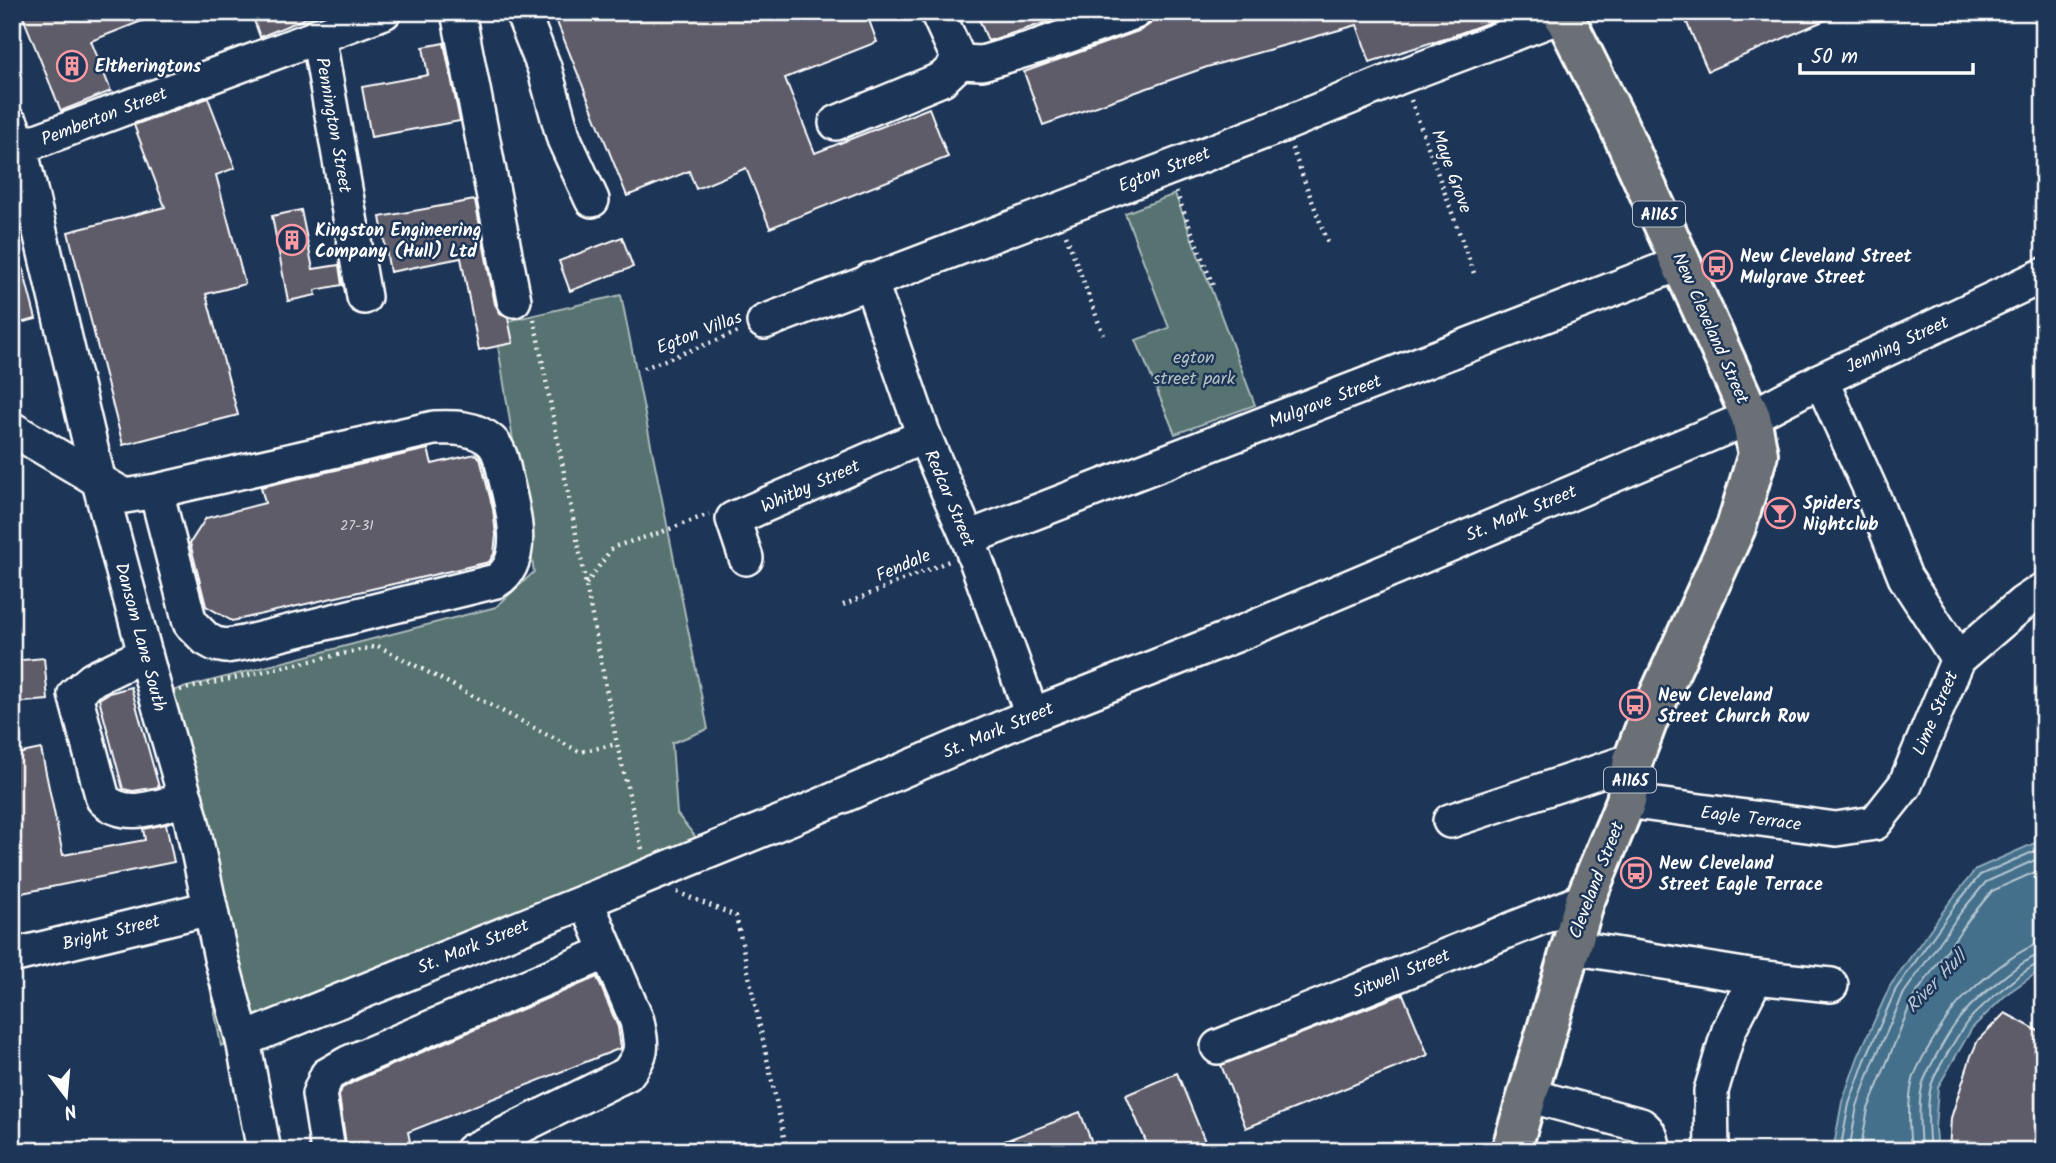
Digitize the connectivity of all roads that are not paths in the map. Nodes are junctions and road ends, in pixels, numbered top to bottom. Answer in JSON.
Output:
{"nodes":[{"id":1,"x":384,"y":12,"type":"edge"},
{"id":2,"x":458,"y":12,"type":"edge"},
{"id":3,"x":522,"y":12,"type":"edge"},
{"id":4,"x":937,"y":12,"type":"edge"},
{"id":5,"x":1135,"y":12,"type":"edge"},
{"id":6,"x":1563,"y":13,"type":"edge"},
{"id":7,"x":318,"y":35,"type":"junction"},
{"id":8,"x":960,"y":62,"type":"junction"},
{"id":9,"x":836,"y":123,"type":"dead end"},
{"id":10,"x":16,"y":136,"type":"edge"},
{"id":11,"x":592,"y":200,"type":"dead end"},
{"id":12,"x":1681,"y":263,"type":"junction"},
{"id":13,"x":2044,"y":275,"type":"edge"},
{"id":14,"x":870,"y":280,"type":"junction"},
{"id":15,"x":364,"y":297,"type":"dead end"},
{"id":16,"x":524,"y":306,"type":"road end"},
{"id":17,"x":764,"y":322,"type":"road end"},
{"id":18,"x":1821,"y":380,"type":"junction"},
{"id":19,"x":1751,"y":417,"type":"junction"},
{"id":20,"x":12,"y":429,"type":"edge"},
{"id":21,"x":924,"y":436,"type":"junction"},
{"id":22,"x":99,"y":482,"type":"junction"},
{"id":23,"x":156,"y":491,"type":"junction"},
{"id":24,"x":971,"y":545,"type":"junction"},
{"id":25,"x":746,"y":558,"type":"dead end"},
{"id":26,"x":2044,"y":589,"type":"edge"},
{"id":27,"x":145,"y":654,"type":"junction"},
{"id":28,"x":1958,"y":659,"type":"junction"},
{"id":29,"x":1032,"y":715,"type":"junction"},
{"id":30,"x":1633,"y":760,"type":"junction"},
{"id":31,"x":186,"y":799,"type":"junction"},
{"id":32,"x":1626,"y":801,"type":"junction"},
{"id":33,"x":1450,"y":821,"type":"dead end"},
{"id":34,"x":1875,"y":823,"type":"joint"},
{"id":35,"x":1585,"y":900,"type":"junction"},
{"id":36,"x":586,"y":901,"type":"junction"},
{"id":37,"x":210,"y":908,"type":"junction"},
{"id":38,"x":1571,"y":947,"type":"junction"},
{"id":39,"x":607,"y":952,"type":"junction"},
{"id":40,"x":12,"y":956,"type":"edge"},
{"id":41,"x":1756,"y":977,"type":"junction"},
{"id":42,"x":1831,"y":985,"type":"dead end"},
{"id":43,"x":243,"y":1040,"type":"junction"},
{"id":44,"x":1218,"y":1046,"type":"dead end"},
{"id":45,"x":1527,"y":1095,"type":"junction"},
{"id":46,"x":1712,"y":1150,"type":"edge"},
{"id":47,"x":264,"y":1151,"type":"edge"},
{"id":48,"x":328,"y":1151,"type":"edge"},
{"id":49,"x":471,"y":1151,"type":"edge"},
{"id":50,"x":1511,"y":1151,"type":"edge"},
{"id":51,"x":1654,"y":1151,"type":"edge"}],
"edges":[{"from":1,"to":7,"type":"street","name":"Pemberton Street"},
{"from":2,"to":16,"type":"street"},
{"from":3,"to":11,"type":"street"},
{"from":4,"to":8,"type":"street"},
{"from":5,"to":8,"type":"street"},
{"from":6,"to":12,"type":"main road","name":"New Cleveland Street","number":"A1165"},
{"from":6,"to":14,"type":"street","name":"Egton Street"},
{"from":7,"to":10,"type":"street","name":"Pemberton Street"},
{"from":7,"to":15,"type":"street","name":"Pennington Street"},
{"from":8,"to":9,"type":"street"},
{"from":10,"to":22,"type":"street","name":"Dansom Lane South"},
{"from":12,"to":19,"type":"main road","name":"New Cleveland Street","number":"A1165"},
{"from":12,"to":24,"type":"street","name":"Mulgrave Street"},
{"from":13,"to":18,"type":"street","name":"Jenning Street"},
{"from":14,"to":17,"type":"street","name":"Egton Street"},
{"from":14,"to":21,"type":"street","name":"Redcar Street"},
{"from":18,"to":19,"type":"street","name":"Jenning Street"},
{"from":18,"to":28,"type":"street"},
{"from":19,"to":29,"type":"street","name":"St. Mark Street"},
{"from":19,"to":30,"type":"main road","name":"Cleveland Street","number":"A1165"},
{"from":20,"to":22,"type":"street"},
{"from":21,"to":24,"type":"street","name":"Redcar Street"},
{"from":21,"to":25,"type":"street","name":"Whitby Street"},
{"from":22,"to":23,"type":"street"},
{"from":22,"to":27,"type":"street","name":"Dansom Lane South"},
{"from":23,"to":23,"type":"street"},
{"from":24,"to":29,"type":"street","name":"Redcar Street"},
{"from":26,"to":28,"type":"street","name":"Lime Street"},
{"from":27,"to":31,"type":"street","name":"Dansom Lane South"},
{"from":27,"to":31,"type":"street"},
{"from":28,"to":34,"type":"street","name":"Lime Street"},
{"from":29,"to":36,"type":"street","name":"St. Mark Street"},
{"from":30,"to":32,"type":"main road","name":"Cleveland Street","number":"A1165"},
{"from":30,"to":33,"type":"street"},
{"from":31,"to":37,"type":"street","name":"Dansom Lane South"},
{"from":32,"to":34,"type":"street","name":"Eagle Terrace"},
{"from":32,"to":35,"type":"main road","name":"Cleveland Street","number":"A1165"},
{"from":35,"to":38,"type":"main road","name":"Cleveland Street","number":"A1165"},
{"from":35,"to":44,"type":"street","name":"Sitwell Street"},
{"from":36,"to":39,"type":"street"},
{"from":36,"to":43,"type":"street","name":"St. Mark Street"},
{"from":37,"to":40,"type":"street","name":"Bright Street"},
{"from":37,"to":43,"type":"street","name":"Dansom Lane South"},
{"from":38,"to":41,"type":"street"},
{"from":38,"to":45,"type":"main road","name":"Cleveland Street","number":"A1165"},
{"from":39,"to":48,"type":"street"},
{"from":39,"to":49,"type":"street"},
{"from":41,"to":42,"type":"street"},
{"from":41,"to":46,"type":"street"},
{"from":43,"to":47,"type":"street","name":"Dansom Lane South"},
{"from":45,"to":50,"type":"main road","name":"Cleveland Street","number":"A1165"},
{"from":45,"to":51,"type":"street"}]}
